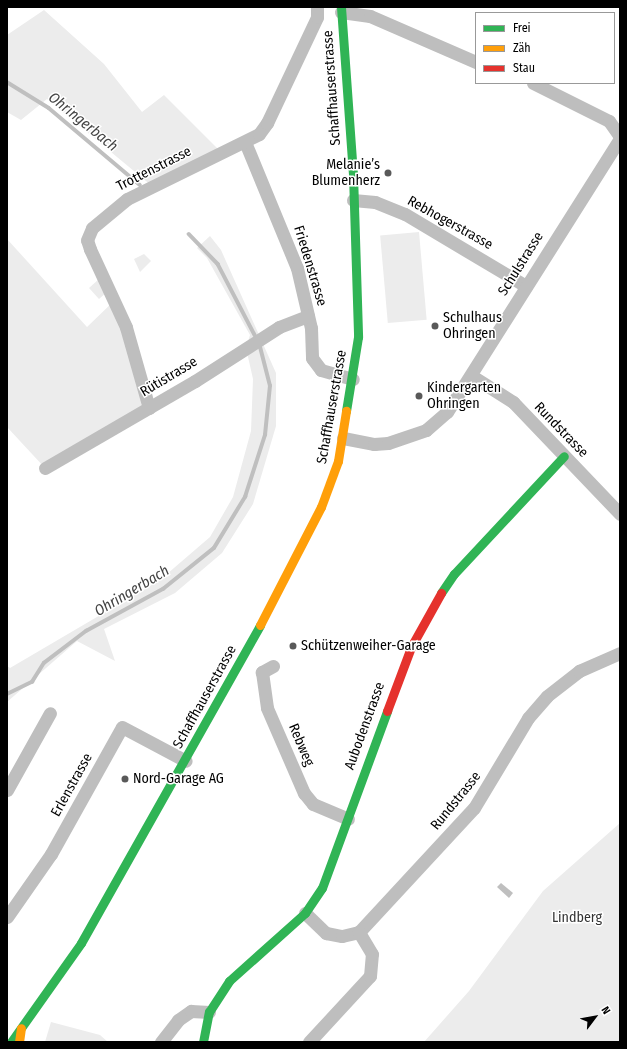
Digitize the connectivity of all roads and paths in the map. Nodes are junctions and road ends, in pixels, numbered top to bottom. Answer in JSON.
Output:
{"nodes":[{"id":1,"x":317,"y":7,"type":"edge"},
{"id":2,"x":341,"y":10,"type":"edge"},
{"id":3,"x":475,"y":62,"type":"edge"},
{"id":4,"x":535,"y":84,"type":"edge"},
{"id":5,"x":620,"y":138,"type":"edge"},
{"id":6,"x":245,"y":142,"type":"junction"},
{"id":7,"x":353,"y":200,"type":"junction"},
{"id":8,"x":526,"y":286,"type":"junction"},
{"id":9,"x":308,"y":316,"type":"junction"},
{"id":10,"x":472,"y":376,"type":"junction"},
{"id":11,"x":353,"y":379,"type":"junction"},
{"id":12,"x":149,"y":408,"type":"junction"},
{"id":13,"x":343,"y":438,"type":"junction"},
{"id":14,"x":564,"y":456,"type":"junction"},
{"id":15,"x":45,"y":468,"type":"dead end"},
{"id":16,"x":620,"y":514,"type":"edge"},
{"id":17,"x":620,"y":653,"type":"edge"},
{"id":18,"x":273,"y":666,"type":"dead end"},
{"id":19,"x":50,"y":713,"type":"dead end"},
{"id":20,"x":186,"y":760,"type":"junction"},
{"id":21,"x":7,"y":790,"type":"edge"},
{"id":22,"x":348,"y":818,"type":"junction"},
{"id":23,"x":119,"y":878,"type":"junction"},
{"id":24,"x":305,"y":914,"type":"junction"},
{"id":25,"x":7,"y":917,"type":"edge"},
{"id":26,"x":359,"y":932,"type":"junction"},
{"id":27,"x":71,"y":938,"type":"dead end"},
{"id":28,"x":209,"y":1012,"type":"junction"},
{"id":29,"x":21,"y":1028,"type":"junction"},
{"id":30,"x":11,"y":1042,"type":"edge"},
{"id":31,"x":20,"y":1042,"type":"edge"},
{"id":32,"x":161,"y":1042,"type":"edge"},
{"id":33,"x":203,"y":1042,"type":"edge"},
{"id":34,"x":309,"y":1042,"type":"edge"}],
"edges":[{"from":1,"to":6,"type":"street","name":"Trottenstrasse"},
{"from":2,"to":3,"type":"street"},
{"from":2,"to":7,"type":"main road","name":"Schaffhauserstrasse"},
{"from":4,"to":5,"type":"street"},
{"from":5,"to":8,"type":"street","name":"Schulstrasse"},
{"from":6,"to":9,"type":"street","name":"Friedenstrasse"},
{"from":6,"to":12,"type":"street","name":"Trottenstrasse"},
{"from":7,"to":8,"type":"street","name":"Rebhogerstrasse"},
{"from":7,"to":11,"type":"main road","name":"Schaffhauserstrasse"},
{"from":8,"to":10,"type":"street","name":"Schulstrasse"},
{"from":9,"to":11,"type":"street","name":"Friedenstrasse"},
{"from":9,"to":12,"type":"street","name":"Rütistrasse"},
{"from":10,"to":13,"type":"street","name":"Schulstrasse"},
{"from":10,"to":14,"type":"street","name":"Rundstrasse"},
{"from":11,"to":13,"type":"main road","name":"Schaffhauserstrasse"},
{"from":12,"to":15,"type":"street","name":"Rütistrasse"},
{"from":13,"to":20,"type":"main road","name":"Schaffhauserstrasse"},
{"from":14,"to":16,"type":"street","name":"Rundstrasse"},
{"from":14,"to":22,"type":"main road","name":"Aubodenstrasse"},
{"from":17,"to":26,"type":"street","name":"Rundstrasse"},
{"from":18,"to":22,"type":"street","name":"Rebweg"},
{"from":19,"to":21,"type":"street"},
{"from":20,"to":23,"type":"main road","name":"Schaffhauserstrasse"},
{"from":20,"to":25,"type":"street","name":"Erlenstrasse"},
{"from":22,"to":24,"type":"main road","name":"Aubodenstrasse"},
{"from":23,"to":27,"type":"main road","name":"Schaffhauserstrasse"},
{"from":23,"to":29,"type":"main road","name":"Schaffhauserstrasse"},
{"from":24,"to":26,"type":"street"},
{"from":24,"to":28,"type":"main road","name":"Aubodenstrasse"},
{"from":26,"to":34,"type":"street"},
{"from":28,"to":32,"type":"street"},
{"from":28,"to":33,"type":"main road","name":"Aubodenstrasse"},
{"from":29,"to":30,"type":"main road","name":"Schaffhauserstrasse"},
{"from":29,"to":31,"type":"main road"}]}
